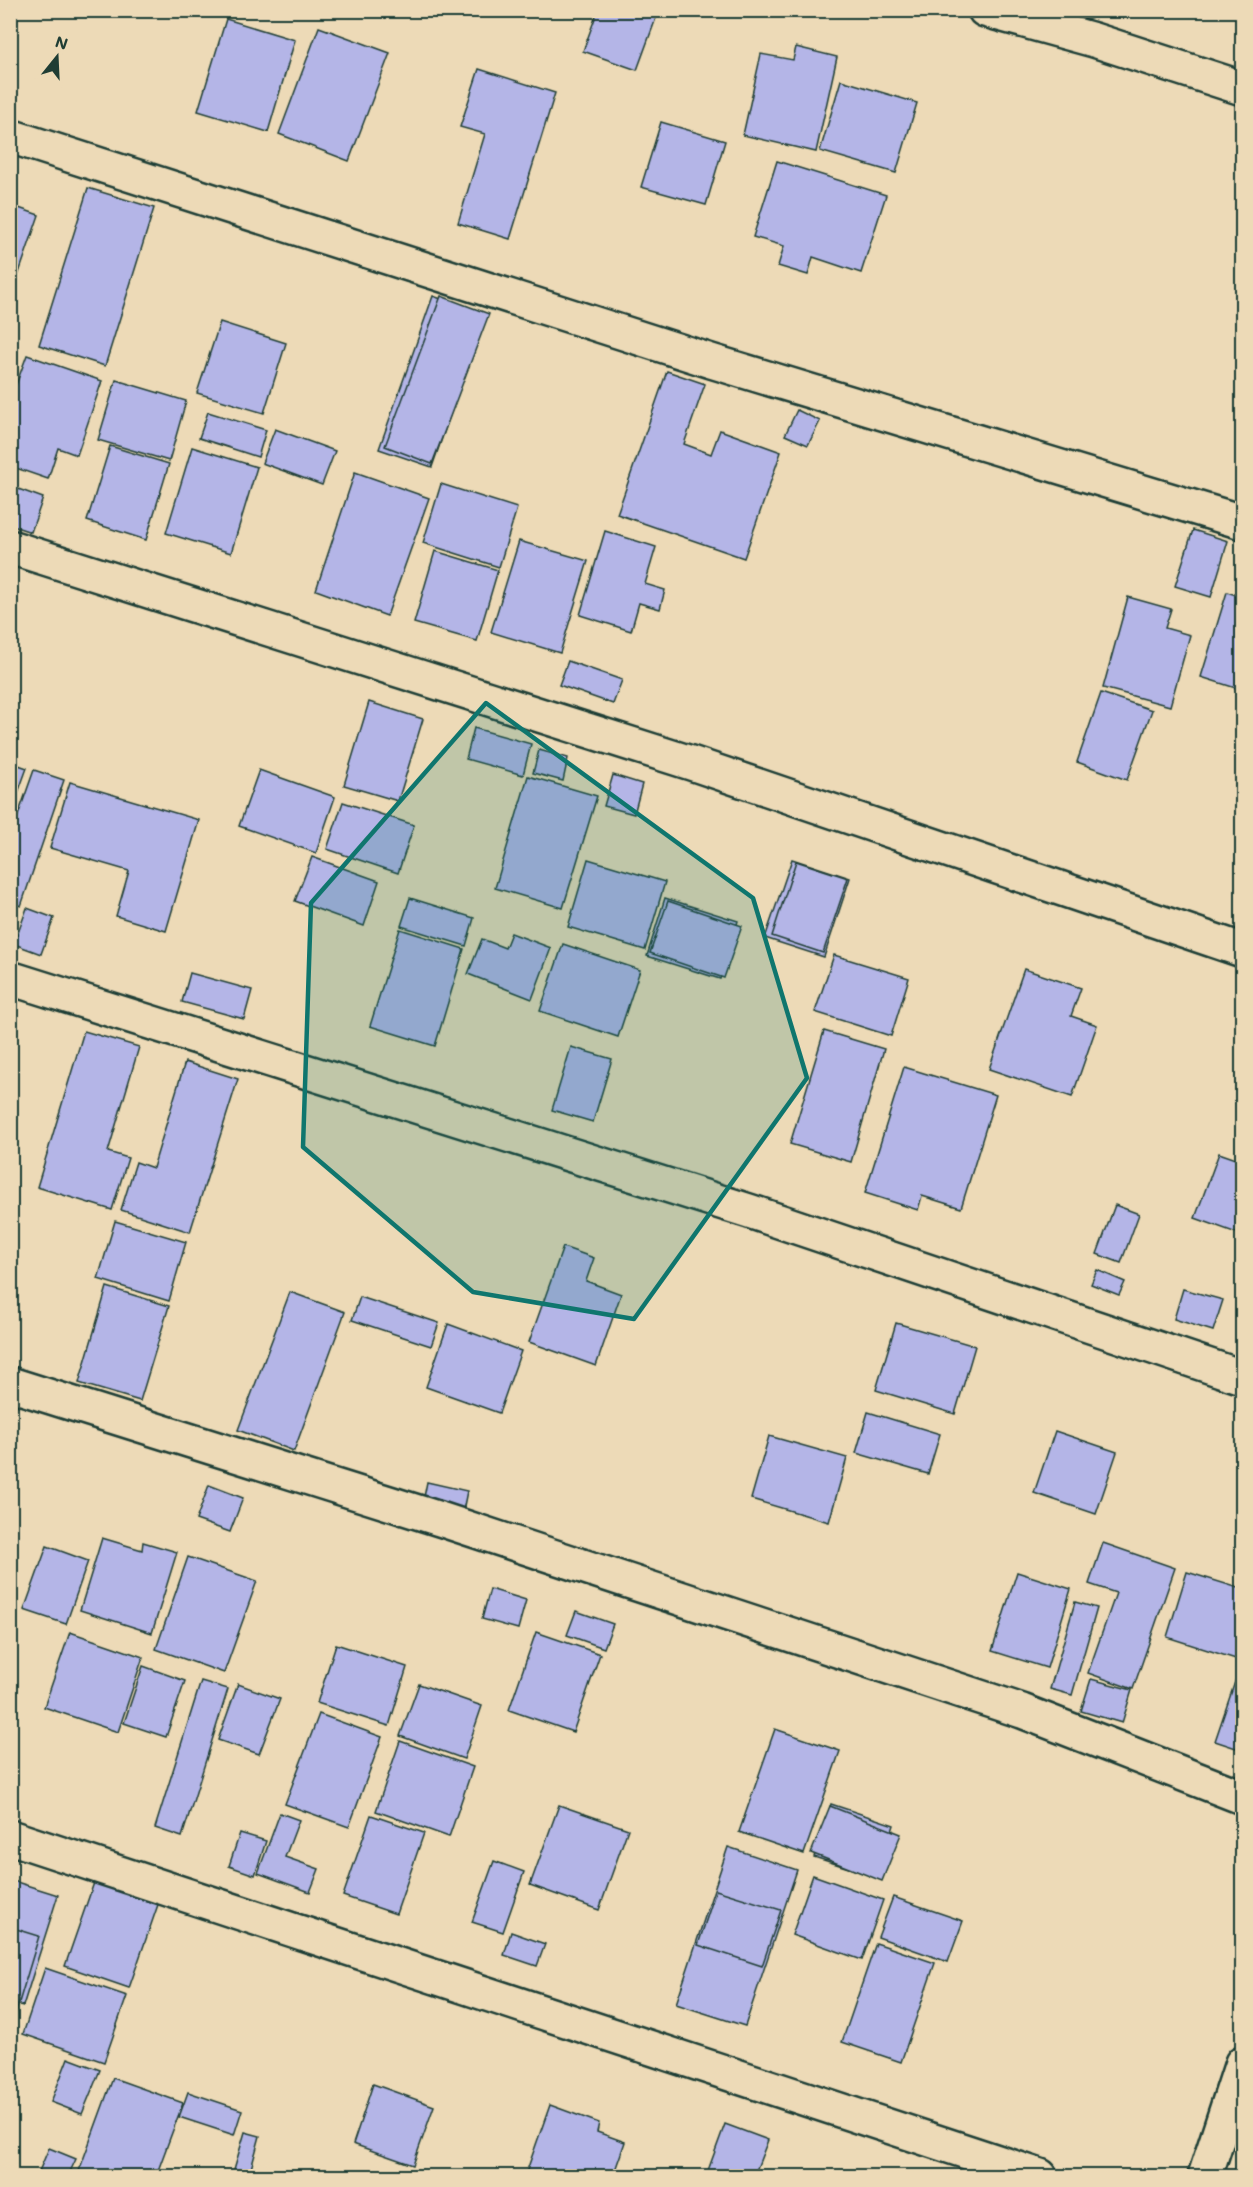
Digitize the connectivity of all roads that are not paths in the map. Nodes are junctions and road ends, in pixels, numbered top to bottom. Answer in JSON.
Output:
{"nodes":[{"id":1,"x":985,"y":10,"type":"edge"},
{"id":2,"x":1242,"y":88,"type":"edge"},
{"id":3,"x":10,"y":136,"type":"edge"},
{"id":4,"x":1242,"y":522,"type":"edge"},
{"id":5,"x":10,"y":547,"type":"edge"},
{"id":6,"x":1242,"y":950,"type":"edge"},
{"id":7,"x":10,"y":978,"type":"edge"},
{"id":8,"x":1242,"y":1377,"type":"edge"},
{"id":9,"x":10,"y":1384,"type":"edge"},
{"id":10,"x":1242,"y":1797,"type":"edge"},
{"id":11,"x":10,"y":1837,"type":"edge"},
{"id":12,"x":1242,"y":2064,"type":"edge"},
{"id":13,"x":1040,"y":2176,"type":"edge"},
{"id":14,"x":1205,"y":2176,"type":"edge"}],
"edges":[{"from":1,"to":2,"type":"street"},
{"from":3,"to":4,"type":"street"},
{"from":5,"to":6,"type":"street"},
{"from":7,"to":8,"type":"street"},
{"from":9,"to":10,"type":"street"},
{"from":11,"to":13,"type":"street"},
{"from":12,"to":14,"type":"street"}]}
